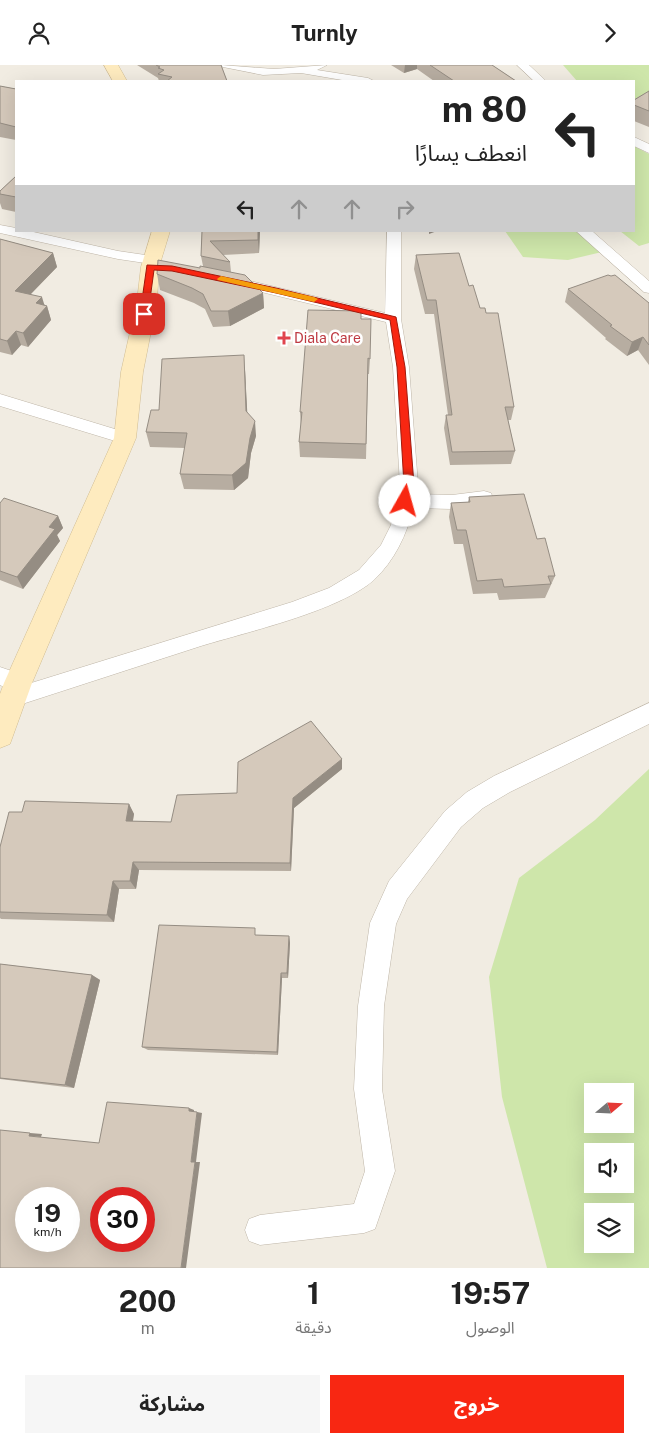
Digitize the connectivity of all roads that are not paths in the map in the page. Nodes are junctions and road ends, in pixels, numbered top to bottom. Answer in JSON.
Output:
{"nodes":[{"id":1,"x":111,"y":65,"type":"edge"},
{"id":2,"x":227,"y":65,"type":"edge"},
{"id":3,"x":321,"y":65,"type":"edge"},
{"id":4,"x":523,"y":65,"type":"edge"},
{"id":5,"x":265,"y":69,"type":"edge"},
{"id":6,"x":302,"y":71,"type":"junction"},
{"id":7,"x":119,"y":80,"type":"edge"},
{"id":8,"x":361,"y":80,"type":"edge"},
{"id":9,"x":539,"y":80,"type":"edge"},
{"id":10,"x":635,"y":142,"type":"edge"},
{"id":11,"x":649,"y":149,"type":"edge"},
{"id":12,"x":0,"y":229,"type":"edge"},
{"id":13,"x":161,"y":232,"type":"edge"},
{"id":14,"x":394,"y":232,"type":"edge"},
{"id":15,"x":584,"y":232,"type":"edge"},
{"id":16,"x":156,"y":265,"type":"junction"},
{"id":17,"x":215,"y":277,"type":"edge"},
{"id":18,"x":649,"y":289,"type":"edge"},
{"id":19,"x":393,"y":319,"type":"junction"},
{"id":20,"x":0,"y":400,"type":"edge"},
{"id":21,"x":125,"y":438,"type":"junction"},
{"id":22,"x":484,"y":498,"type":"edge"},
{"id":23,"x":405,"y":501,"type":"junction"},
{"id":24,"x":10,"y":686,"type":"edge"},
{"id":25,"x":649,"y":713,"type":"edge"},
{"id":26,"x":0,"y":735,"type":"edge"},
{"id":27,"x":260,"y":1229,"type":"dead end"}],
"edges":[{"from":1,"to":7,"type":"street"},
{"from":2,"to":5,"type":"street"},
{"from":3,"to":6,"type":"street"},
{"from":4,"to":9,"type":"street"},
{"from":5,"to":6,"type":"street"},
{"from":6,"to":8,"type":"street"},
{"from":10,"to":11,"type":"street"},
{"from":12,"to":16,"type":"street"},
{"from":13,"to":16,"type":"street"},
{"from":14,"to":19,"type":"street"},
{"from":15,"to":18,"type":"street"},
{"from":16,"to":21,"type":"street"},
{"from":17,"to":19,"type":"street"},
{"from":19,"to":23,"type":"street"},
{"from":20,"to":21,"type":"street"},
{"from":21,"to":24,"type":"street"},
{"from":22,"to":23,"type":"street"},
{"from":23,"to":24,"type":"street"},
{"from":24,"to":26,"type":"street"},
{"from":25,"to":27,"type":"street"}]}
